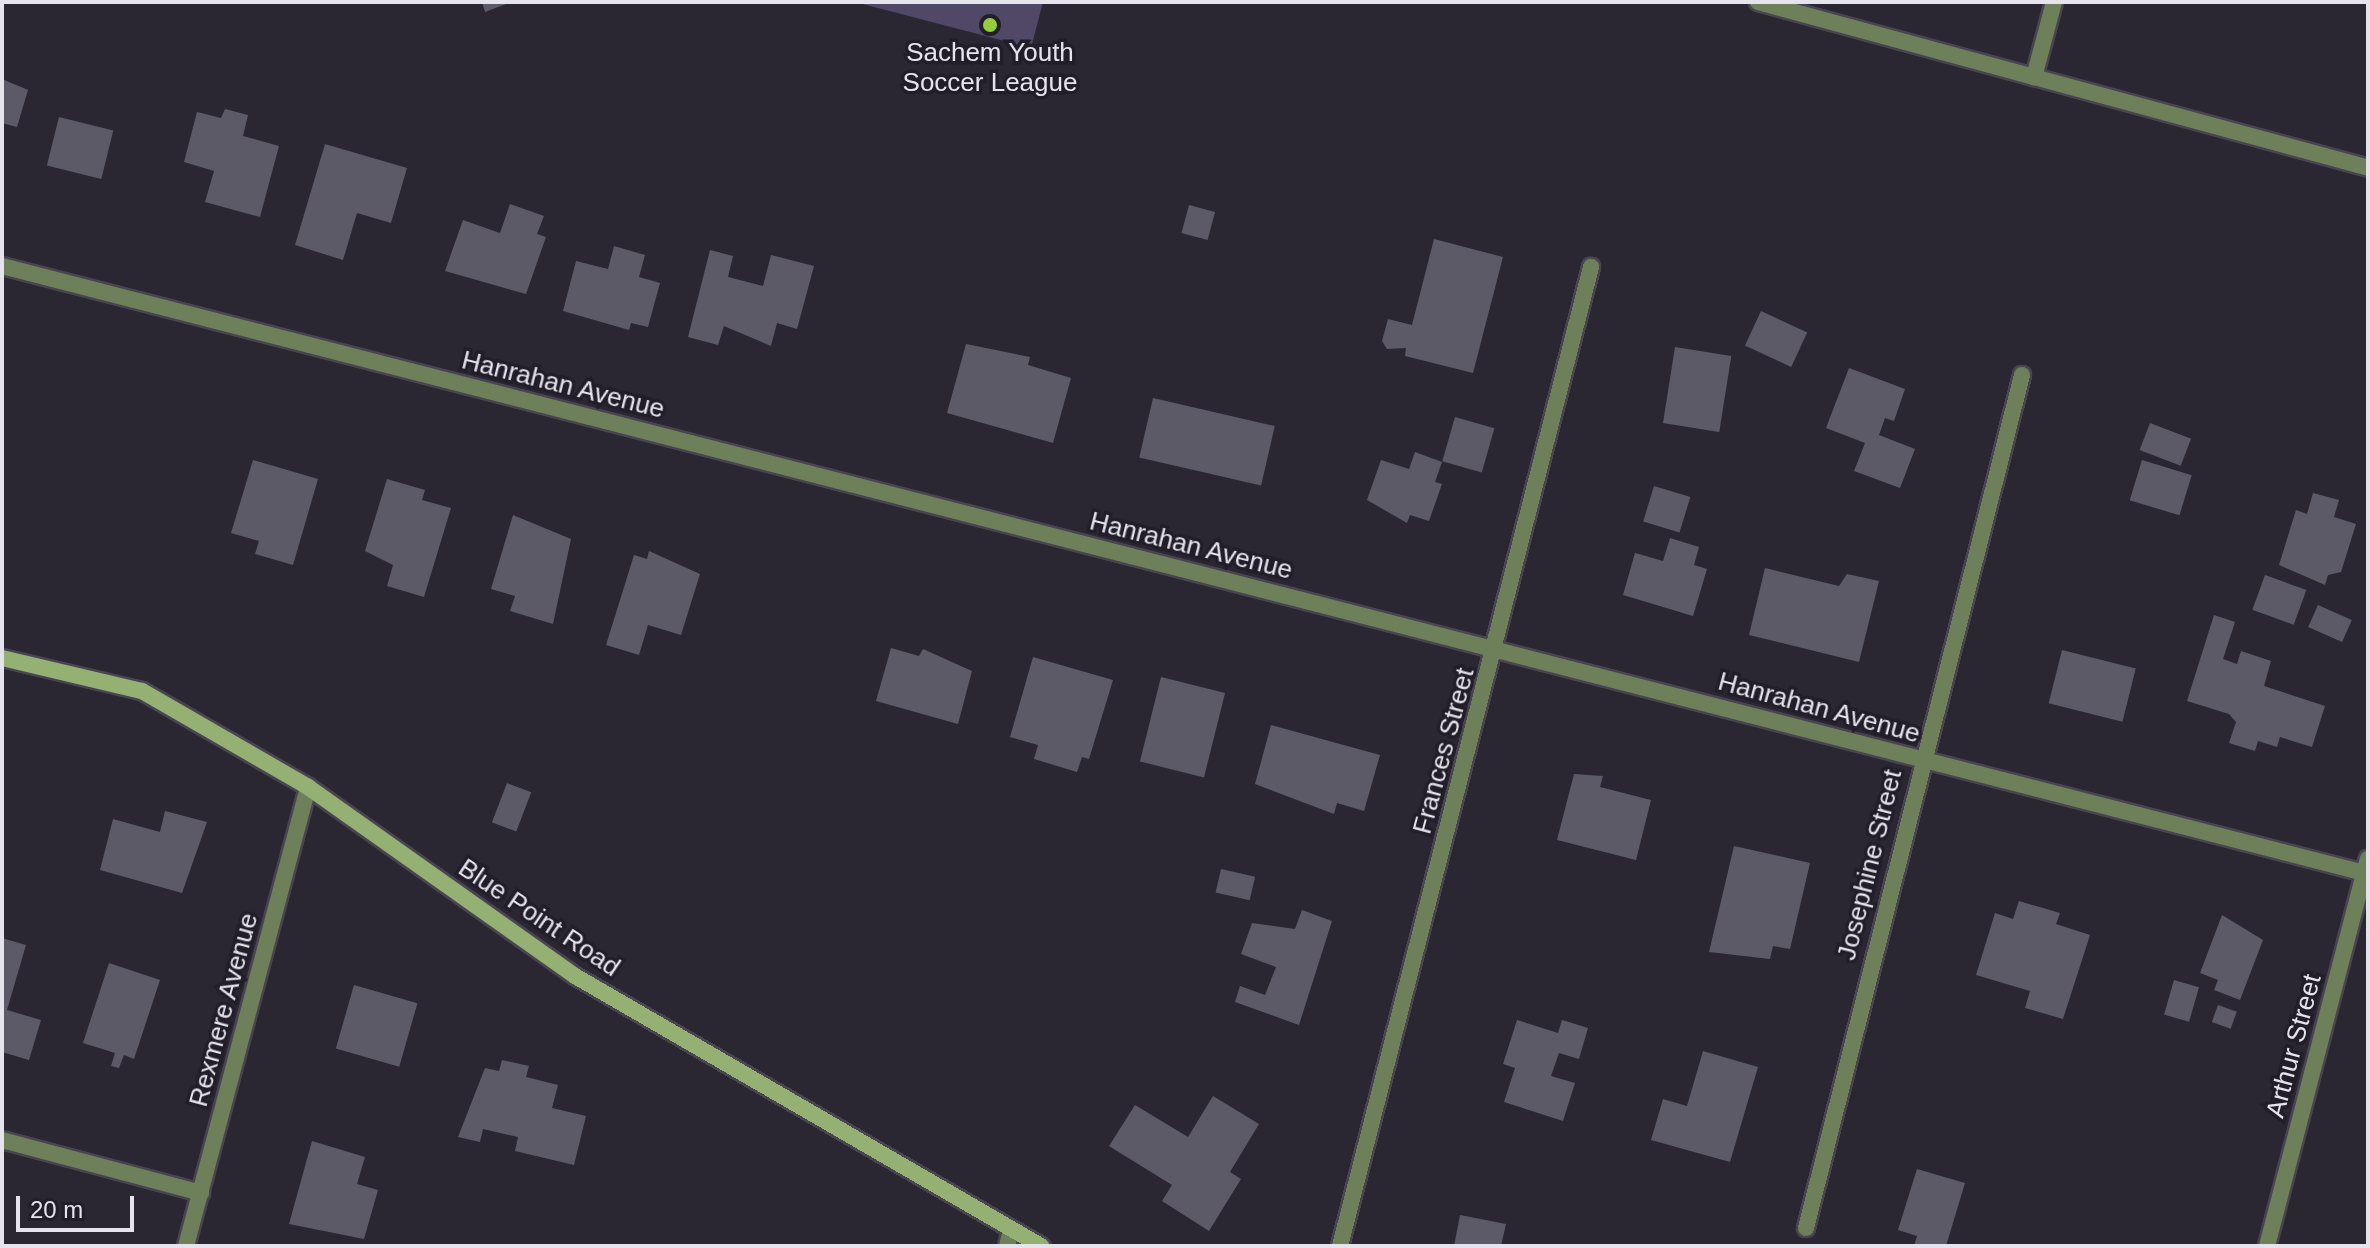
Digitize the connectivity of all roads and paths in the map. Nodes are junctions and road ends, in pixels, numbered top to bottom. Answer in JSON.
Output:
{"nodes":[{"id":1,"x":1758,"y":2,"type":"edge"},
{"id":2,"x":2054,"y":2,"type":"edge"},
{"id":3,"x":2034,"y":77,"type":"junction"},
{"id":4,"x":2368,"y":168,"type":"edge"},
{"id":5,"x":2,"y":266,"type":"edge"},
{"id":6,"x":1591,"y":267,"type":"dead end"},
{"id":7,"x":2022,"y":375,"type":"dead end"},
{"id":8,"x":1496,"y":649,"type":"junction"},
{"id":9,"x":2,"y":658,"type":"edge"},
{"id":10,"x":1920,"y":759,"type":"junction"},
{"id":11,"x":308,"y":787,"type":"junction"},
{"id":12,"x":2367,"y":869,"type":"edge"},
{"id":13,"x":2,"y":1140,"type":"edge"},
{"id":14,"x":201,"y":1193,"type":"junction"},
{"id":15,"x":1806,"y":1228,"type":"dead end"},
{"id":16,"x":1009,"y":1238,"type":"edge"},
{"id":17,"x":186,"y":1246,"type":"edge"},
{"id":18,"x":1041,"y":1246,"type":"edge"},
{"id":19,"x":1340,"y":1246,"type":"edge"},
{"id":20,"x":2267,"y":1246,"type":"edge"}],
"edges":[{"from":1,"to":3,"type":"street"},
{"from":2,"to":3,"type":"street"},
{"from":3,"to":4,"type":"street"},
{"from":5,"to":8,"type":"street","name":"Hanrahan Avenue"},
{"from":6,"to":8,"type":"street","name":"Frances Street"},
{"from":7,"to":10,"type":"street","name":"Josephine Street"},
{"from":8,"to":10,"type":"street","name":"Hanrahan Avenue"},
{"from":8,"to":19,"type":"street","name":"Frances Street"},
{"from":9,"to":11,"type":"street","name":"Blue Point Road"},
{"from":10,"to":12,"type":"street","name":"Hanrahan Avenue"},
{"from":10,"to":15,"type":"street","name":"Josephine Street"},
{"from":11,"to":14,"type":"street","name":"Rexmere Avenue"},
{"from":11,"to":16,"type":"street","name":"Blue Point Road"},
{"from":12,"to":20,"type":"street","name":"Arthur Street"},
{"from":13,"to":14,"type":"street"},
{"from":14,"to":17,"type":"street","name":"Rexmere Avenue"},
{"from":16,"to":18,"type":"street","name":"Blue Point Road"}]}
